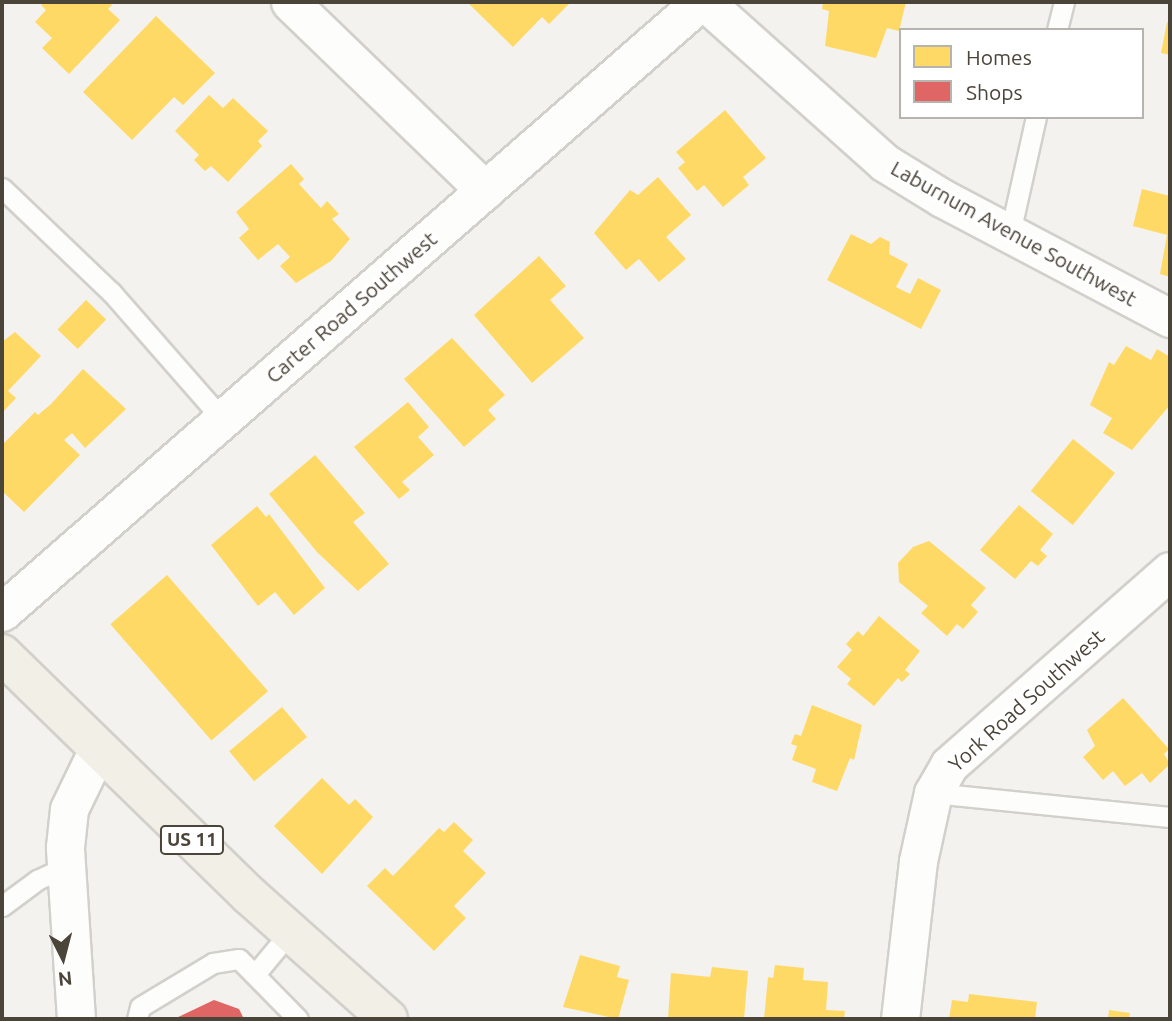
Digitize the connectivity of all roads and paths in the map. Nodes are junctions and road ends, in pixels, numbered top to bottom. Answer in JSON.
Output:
{"nodes":[{"id":1,"x":290,"y":2,"type":"edge"},
{"id":2,"x":702,"y":2,"type":"edge"},
{"id":3,"x":1063,"y":2,"type":"edge"},
{"id":4,"x":1057,"y":28,"type":"edge"},
{"id":5,"x":1036,"y":119,"type":"edge"},
{"id":6,"x":2,"y":188,"type":"edge"},
{"id":7,"x":485,"y":190,"type":"junction"},
{"id":8,"x":1010,"y":233,"type":"junction"},
{"id":9,"x":1170,"y":318,"type":"edge"},
{"id":10,"x":222,"y":419,"type":"junction"},
{"id":11,"x":1170,"y":571,"type":"edge"},
{"id":12,"x":2,"y":612,"type":"edge"},
{"id":13,"x":2,"y":654,"type":"edge"},
{"id":14,"x":98,"y":749,"type":"junction"},
{"id":15,"x":933,"y":793,"type":"junction"},
{"id":16,"x":1170,"y":817,"type":"edge"},
{"id":17,"x":67,"y":866,"type":"junction"},
{"id":18,"x":2,"y":906,"type":"edge"},
{"id":19,"x":290,"y":932,"type":"junction"},
{"id":20,"x":256,"y":973,"type":"junction"},
{"id":21,"x":76,"y":1019,"type":"edge"},
{"id":22,"x":137,"y":1019,"type":"edge"},
{"id":23,"x":298,"y":1019,"type":"edge"},
{"id":24,"x":388,"y":1019,"type":"edge"},
{"id":25,"x":900,"y":1019,"type":"edge"}],
"edges":[{"from":1,"to":7,"type":"street"},
{"from":2,"to":7,"type":"street","name":"Carter Road Southwest"},
{"from":2,"to":8,"type":"street","name":"Laburnum Avenue Southwest"},
{"from":3,"to":4,"type":"lane"},
{"from":5,"to":8,"type":"lane"},
{"from":6,"to":10,"type":"lane"},
{"from":7,"to":10,"type":"street","name":"Carter Road Southwest"},
{"from":8,"to":9,"type":"street","name":"Laburnum Avenue Southwest"},
{"from":10,"to":12,"type":"street","name":"Carter Road Southwest"},
{"from":11,"to":15,"type":"street","name":"York Road Southwest"},
{"from":13,"to":14,"type":"main road","number":"US 11"},
{"from":14,"to":17,"type":"street"},
{"from":14,"to":19,"type":"main road","number":"US 11"},
{"from":15,"to":16,"type":"lane"},
{"from":15,"to":25,"type":"street","name":"York Road Southwest"},
{"from":17,"to":18,"type":"lane"},
{"from":17,"to":21,"type":"street"},
{"from":19,"to":20,"type":"lane"},
{"from":19,"to":24,"type":"main road","number":"US 11"},
{"from":20,"to":22,"type":"lane"},
{"from":20,"to":23,"type":"lane"}]}
